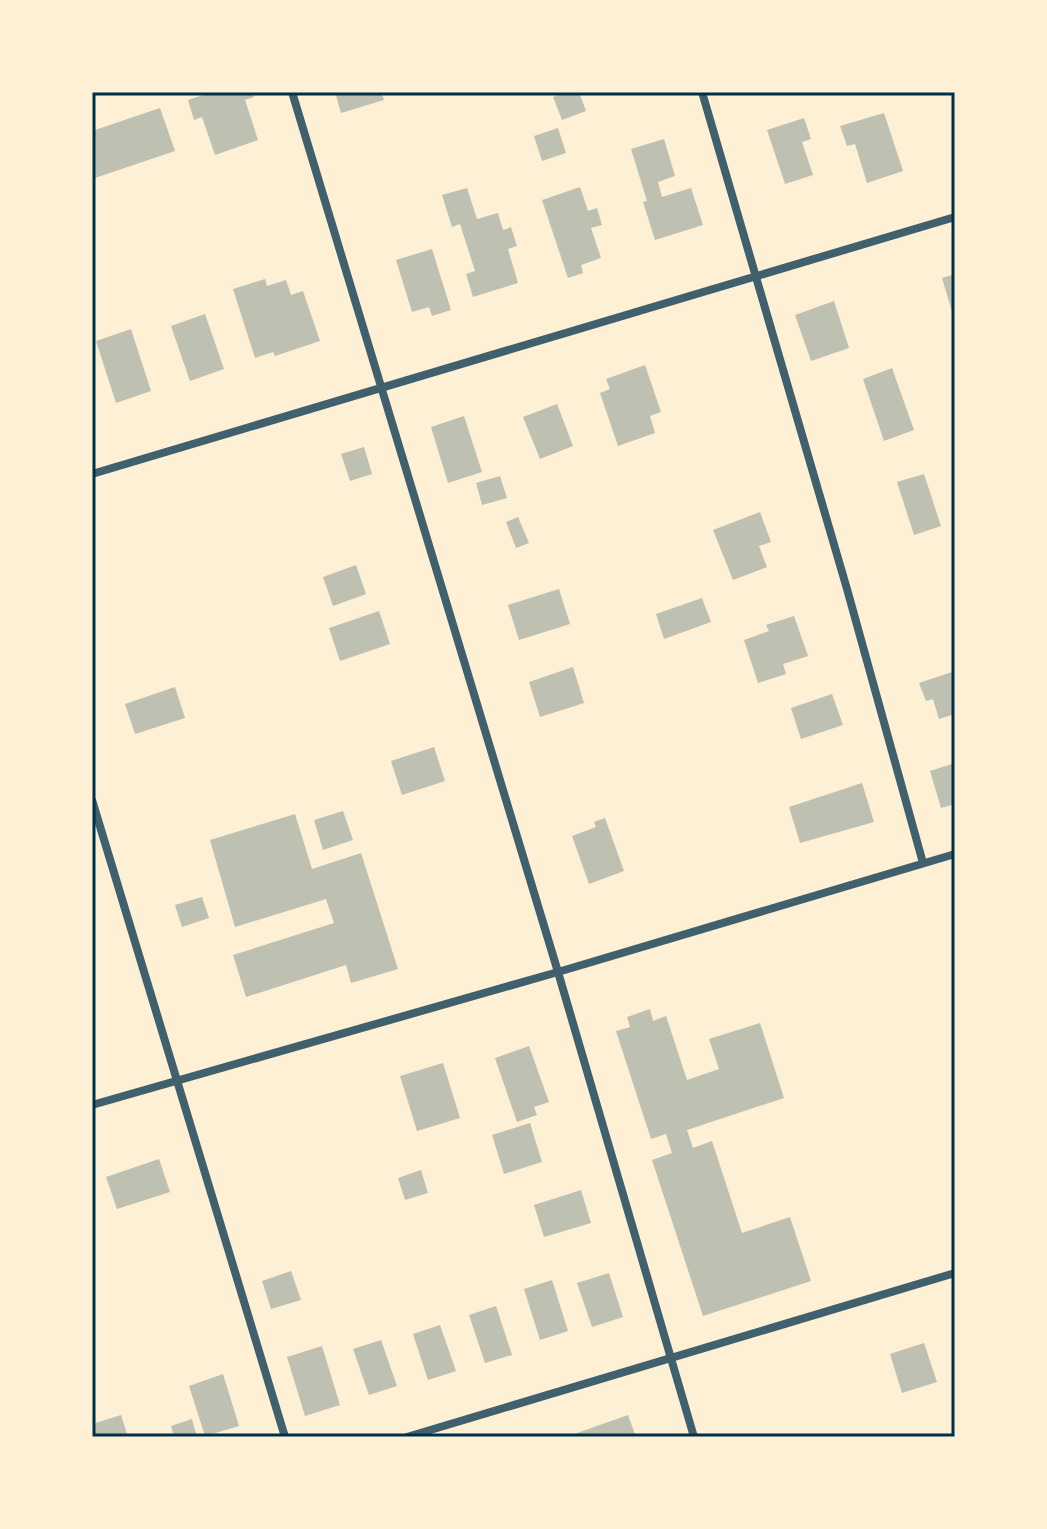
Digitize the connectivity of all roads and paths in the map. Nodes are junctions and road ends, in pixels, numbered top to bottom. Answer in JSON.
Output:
{"nodes":[{"id":1,"x":292,"y":92,"type":"edge"},
{"id":2,"x":702,"y":92,"type":"edge"},
{"id":3,"x":955,"y":217,"type":"edge"},
{"id":4,"x":756,"y":276,"type":"junction"},
{"id":5,"x":381,"y":388,"type":"junction"},
{"id":6,"x":92,"y":474,"type":"edge"},
{"id":7,"x":92,"y":800,"type":"edge"},
{"id":8,"x":955,"y":854,"type":"edge"},
{"id":9,"x":923,"y":863,"type":"junction"},
{"id":10,"x":558,"y":972,"type":"junction"},
{"id":11,"x":175,"y":1080,"type":"junction"},
{"id":12,"x":92,"y":1105,"type":"edge"},
{"id":13,"x":955,"y":1273,"type":"edge"},
{"id":14,"x":671,"y":1359,"type":"junction"},
{"id":15,"x":285,"y":1437,"type":"edge"},
{"id":16,"x":407,"y":1437,"type":"edge"},
{"id":17,"x":694,"y":1437,"type":"edge"}],
"edges":[{"from":1,"to":5,"type":"street"},
{"from":2,"to":4,"type":"street"},
{"from":3,"to":4,"type":"street"},
{"from":4,"to":5,"type":"street"},
{"from":4,"to":9,"type":"street"},
{"from":5,"to":6,"type":"street"},
{"from":5,"to":10,"type":"street"},
{"from":7,"to":11,"type":"street"},
{"from":8,"to":9,"type":"street"},
{"from":9,"to":10,"type":"street"},
{"from":10,"to":11,"type":"street"},
{"from":10,"to":14,"type":"street"},
{"from":11,"to":12,"type":"street"},
{"from":11,"to":15,"type":"street"},
{"from":13,"to":14,"type":"street"},
{"from":14,"to":16,"type":"street"},
{"from":14,"to":17,"type":"street"}]}
